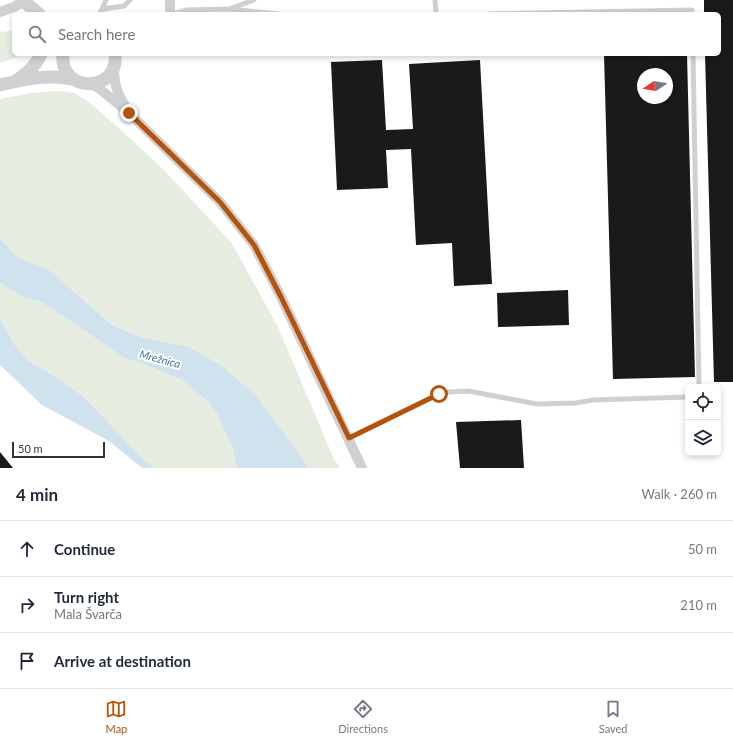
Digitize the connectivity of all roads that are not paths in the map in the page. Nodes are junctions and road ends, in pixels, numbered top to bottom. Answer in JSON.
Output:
{"nodes":[{"id":1,"x":106,"y":0,"type":"edge"},
{"id":2,"x":130,"y":0,"type":"edge"},
{"id":3,"x":170,"y":0,"type":"edge"},
{"id":4,"x":254,"y":0,"type":"edge"},
{"id":5,"x":435,"y":0,"type":"edge"},
{"id":6,"x":30,"y":7,"type":"edge"},
{"id":7,"x":229,"y":9,"type":"junction"},
{"id":8,"x":0,"y":12,"type":"edge"},
{"id":9,"x":102,"y":12,"type":"edge"},
{"id":10,"x":170,"y":12,"type":"edge"},
{"id":11,"x":180,"y":12,"type":"edge"},
{"id":12,"x":258,"y":12,"type":"edge"},
{"id":13,"x":436,"y":12,"type":"edge"},
{"id":14,"x":590,"y":12,"type":"edge"},
{"id":15,"x":692,"y":12,"type":"edge"},
{"id":16,"x":40,"y":56,"type":"edge"},
{"id":17,"x":62,"y":56,"type":"edge"},
{"id":18,"x":63,"y":56,"type":"edge"},
{"id":19,"x":693,"y":56,"type":"edge"},
{"id":20,"x":116,"y":58,"type":"edge"},
{"id":21,"x":36,"y":77,"type":"junction"},
{"id":22,"x":73,"y":79,"type":"junction"},
{"id":23,"x":16,"y":81,"type":"junction"},
{"id":24,"x":91,"y":84,"type":"junction"},
{"id":25,"x":0,"y":85,"type":"edge"},
{"id":26,"x":129,"y":113,"type":"junction"},
{"id":27,"x":699,"y":384,"type":"edge"},
{"id":28,"x":685,"y":397,"type":"edge"},
{"id":29,"x":349,"y":438,"type":"junction"},
{"id":30,"x":362,"y":468,"type":"edge"}],
"edges":[{"from":1,"to":9,"type":"lane"},
{"from":2,"to":9,"type":"lane"},
{"from":3,"to":10,"type":"street"},
{"from":4,"to":7,"type":"lane"},
{"from":5,"to":13,"type":"lane"},
{"from":6,"to":8,"type":"street"},
{"from":7,"to":11,"type":"lane"},
{"from":7,"to":12,"type":"lane"},
{"from":14,"to":15,"type":"lane"},
{"from":16,"to":23,"type":"street"},
{"from":17,"to":21,"type":"street"},
{"from":18,"to":22,"type":"street"},
{"from":19,"to":27,"type":"lane"},
{"from":20,"to":24,"type":"street"},
{"from":20,"to":26,"type":"street"},
{"from":21,"to":22,"type":"street"},
{"from":21,"to":23,"type":"street"},
{"from":22,"to":24,"type":"street"},
{"from":23,"to":25,"type":"street"},
{"from":24,"to":26,"type":"street"},
{"from":26,"to":29,"type":"street"},
{"from":28,"to":29,"type":"lane"},
{"from":29,"to":30,"type":"street"}]}
